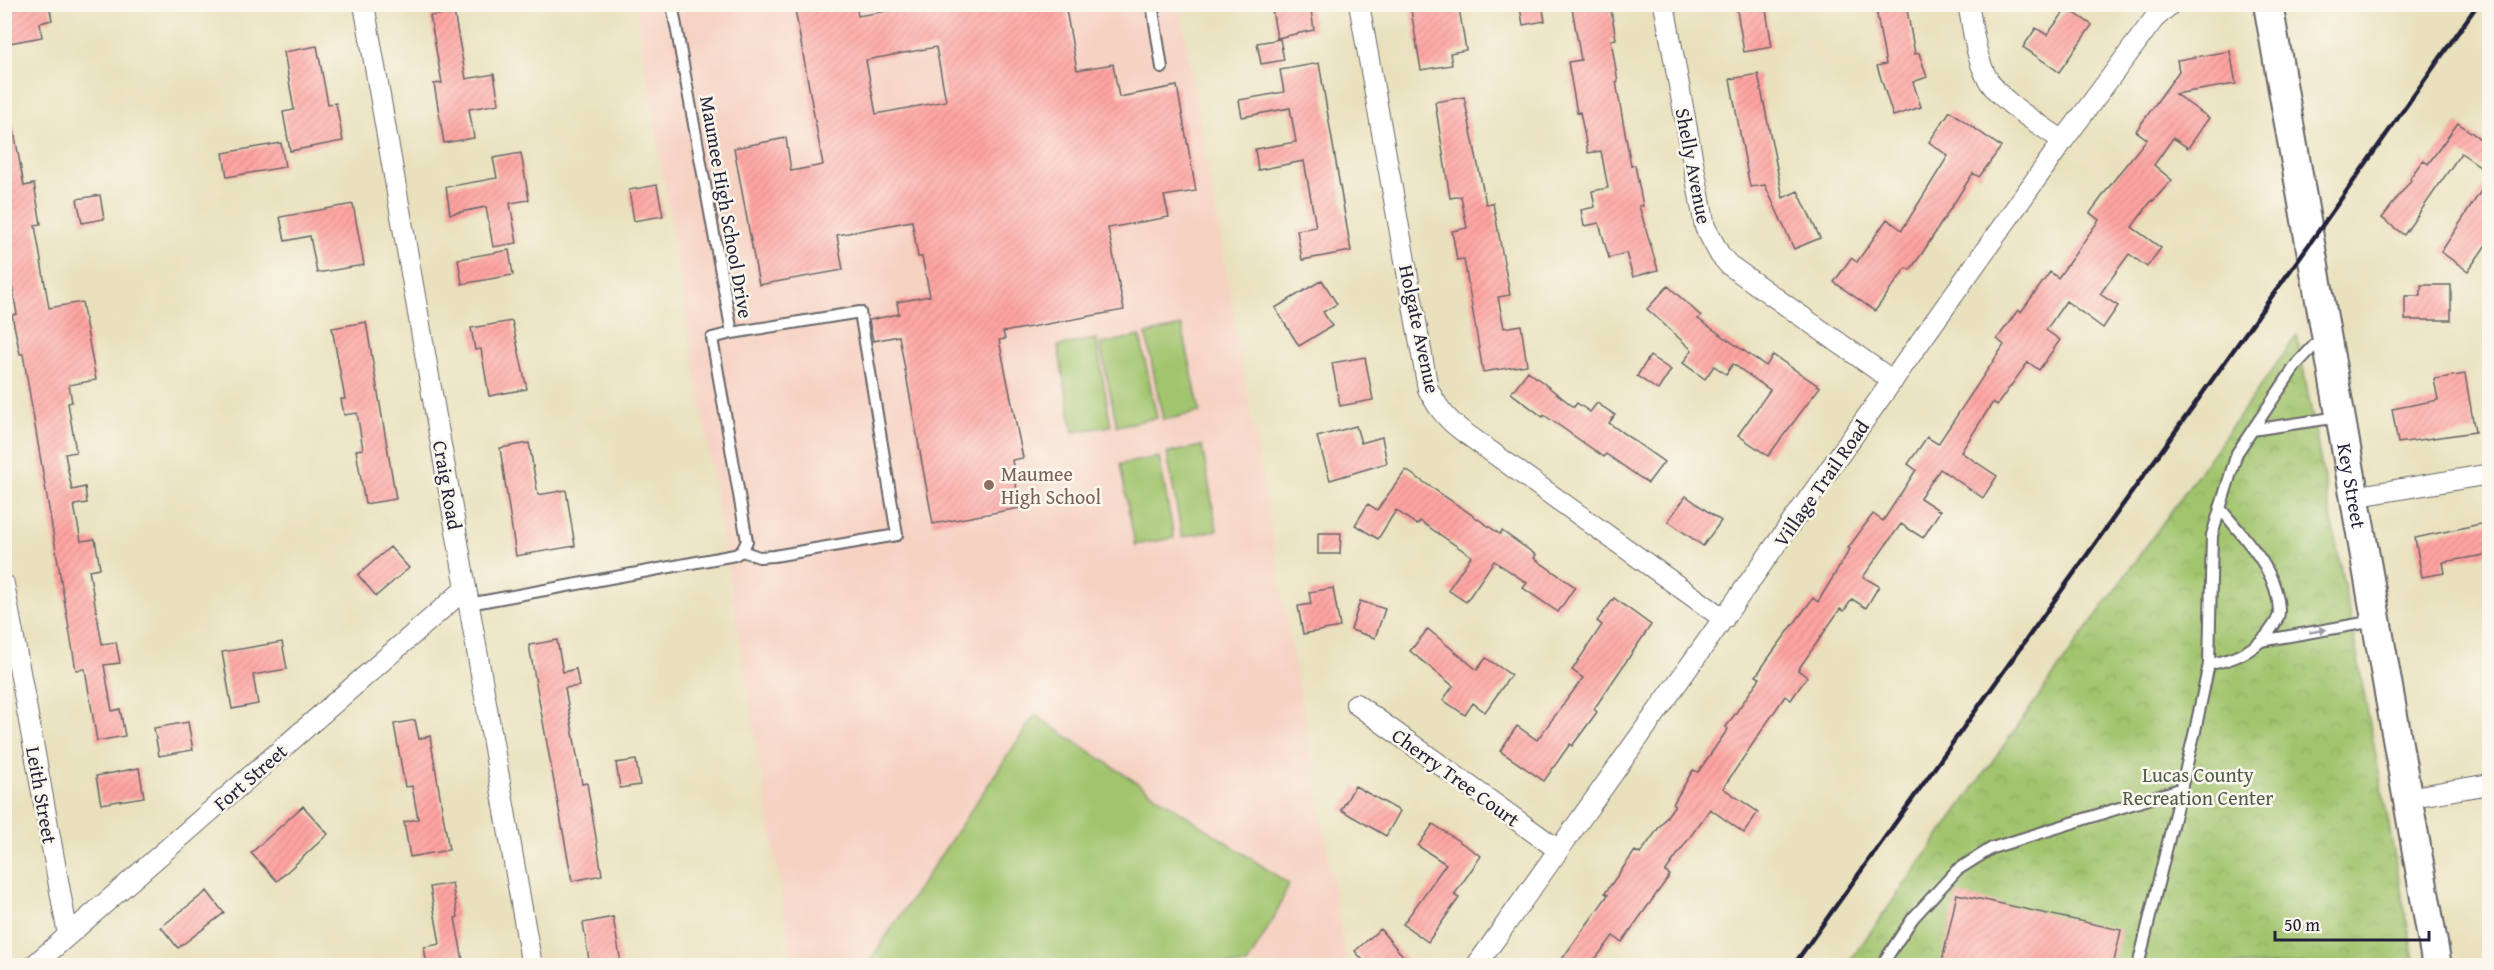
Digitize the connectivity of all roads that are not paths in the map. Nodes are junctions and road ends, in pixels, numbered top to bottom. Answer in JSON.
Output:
{"nodes":[{"id":1,"x":364,"y":4,"type":"edge"},
{"id":2,"x":672,"y":4,"type":"edge"},
{"id":3,"x":1152,"y":4,"type":"edge"},
{"id":4,"x":1359,"y":4,"type":"edge"},
{"id":5,"x":1664,"y":4,"type":"edge"},
{"id":6,"x":1968,"y":4,"type":"edge"},
{"id":7,"x":2171,"y":4,"type":"edge"},
{"id":8,"x":2268,"y":4,"type":"edge"},
{"id":9,"x":1162,"y":68,"type":"dead end"},
{"id":10,"x":2063,"y":141,"type":"junction"},
{"id":11,"x":732,"y":333,"type":"junction"},
{"id":12,"x":2325,"y":334,"type":"junction"},
{"id":13,"x":1893,"y":381,"type":"junction"},
{"id":14,"x":2339,"y":417,"type":"junction"},
{"id":15,"x":2252,"y":430,"type":"junction"},
{"id":16,"x":2490,"y":474,"type":"edge"},
{"id":17,"x":2353,"y":497,"type":"junction"},
{"id":18,"x":2220,"y":508,"type":"junction"},
{"id":19,"x":742,"y":550,"type":"junction"},
{"id":20,"x":4,"y":584,"type":"edge"},
{"id":21,"x":467,"y":596,"type":"junction"},
{"id":22,"x":1724,"y":619,"type":"junction"},
{"id":23,"x":2375,"y":621,"type":"junction"},
{"id":24,"x":2261,"y":641,"type":"junction"},
{"id":25,"x":2209,"y":664,"type":"junction"},
{"id":26,"x":1356,"y":704,"type":"dead end"},
{"id":27,"x":2490,"y":784,"type":"edge"},
{"id":28,"x":2181,"y":789,"type":"junction"},
{"id":29,"x":2407,"y":798,"type":"junction"},
{"id":30,"x":1557,"y":849,"type":"junction"},
{"id":31,"x":68,"y":935,"type":"junction"},
{"id":32,"x":33,"y":966,"type":"edge"},
{"id":33,"x":532,"y":966,"type":"edge"},
{"id":34,"x":1476,"y":966,"type":"edge"},
{"id":35,"x":1881,"y":966,"type":"edge"},
{"id":36,"x":2138,"y":966,"type":"edge"},
{"id":37,"x":2437,"y":966,"type":"edge"}],
"edges":[{"from":1,"to":21,"type":"street","name":"Craig Road"},
{"from":2,"to":11,"type":"lane","name":"Maumee High School Drive"},
{"from":3,"to":9,"type":"lane"},
{"from":4,"to":22,"type":"street","name":"Holgate Avenue"},
{"from":5,"to":13,"type":"street","name":"Shelly Avenue"},
{"from":6,"to":10,"type":"street"},
{"from":7,"to":10,"type":"street","name":"Village Trail Road"},
{"from":8,"to":12,"type":"street","name":"Key Street"},
{"from":10,"to":13,"type":"street","name":"Village Trail Road"},
{"from":11,"to":19,"type":"lane","name":"Maumee High School Drive"},
{"from":11,"to":19,"type":"lane"},
{"from":12,"to":14,"type":"street","name":"Key Street"},
{"from":12,"to":15,"type":"lane"},
{"from":13,"to":22,"type":"street","name":"Village Trail Road"},
{"from":14,"to":15,"type":"lane"},
{"from":14,"to":17,"type":"street","name":"Key Street"},
{"from":15,"to":18,"type":"lane"},
{"from":16,"to":17,"type":"street"},
{"from":17,"to":23,"type":"street","name":"Key Street"},
{"from":18,"to":24,"type":"lane"},
{"from":18,"to":25,"type":"lane"},
{"from":19,"to":21,"type":"lane"},
{"from":20,"to":31,"type":"street","name":"Leith Street"},
{"from":21,"to":31,"type":"street","name":"Fort Street"},
{"from":21,"to":33,"type":"street","name":"Craig Road"},
{"from":22,"to":30,"type":"street","name":"Village Trail Road"},
{"from":24,"to":23,"type":"lane","one_way":true},
{"from":23,"to":29,"type":"street","name":"Key Street"},
{"from":24,"to":25,"type":"lane"},
{"from":25,"to":28,"type":"lane"},
{"from":26,"to":30,"type":"street","name":"Cherry Tree Court"},
{"from":27,"to":29,"type":"street"},
{"from":28,"to":35,"type":"lane"},
{"from":28,"to":36,"type":"lane"},
{"from":29,"to":37,"type":"street","name":"Key Street"},
{"from":30,"to":34,"type":"street","name":"Village Trail Road"},
{"from":31,"to":32,"type":"street","name":"Fort Street"}]}
